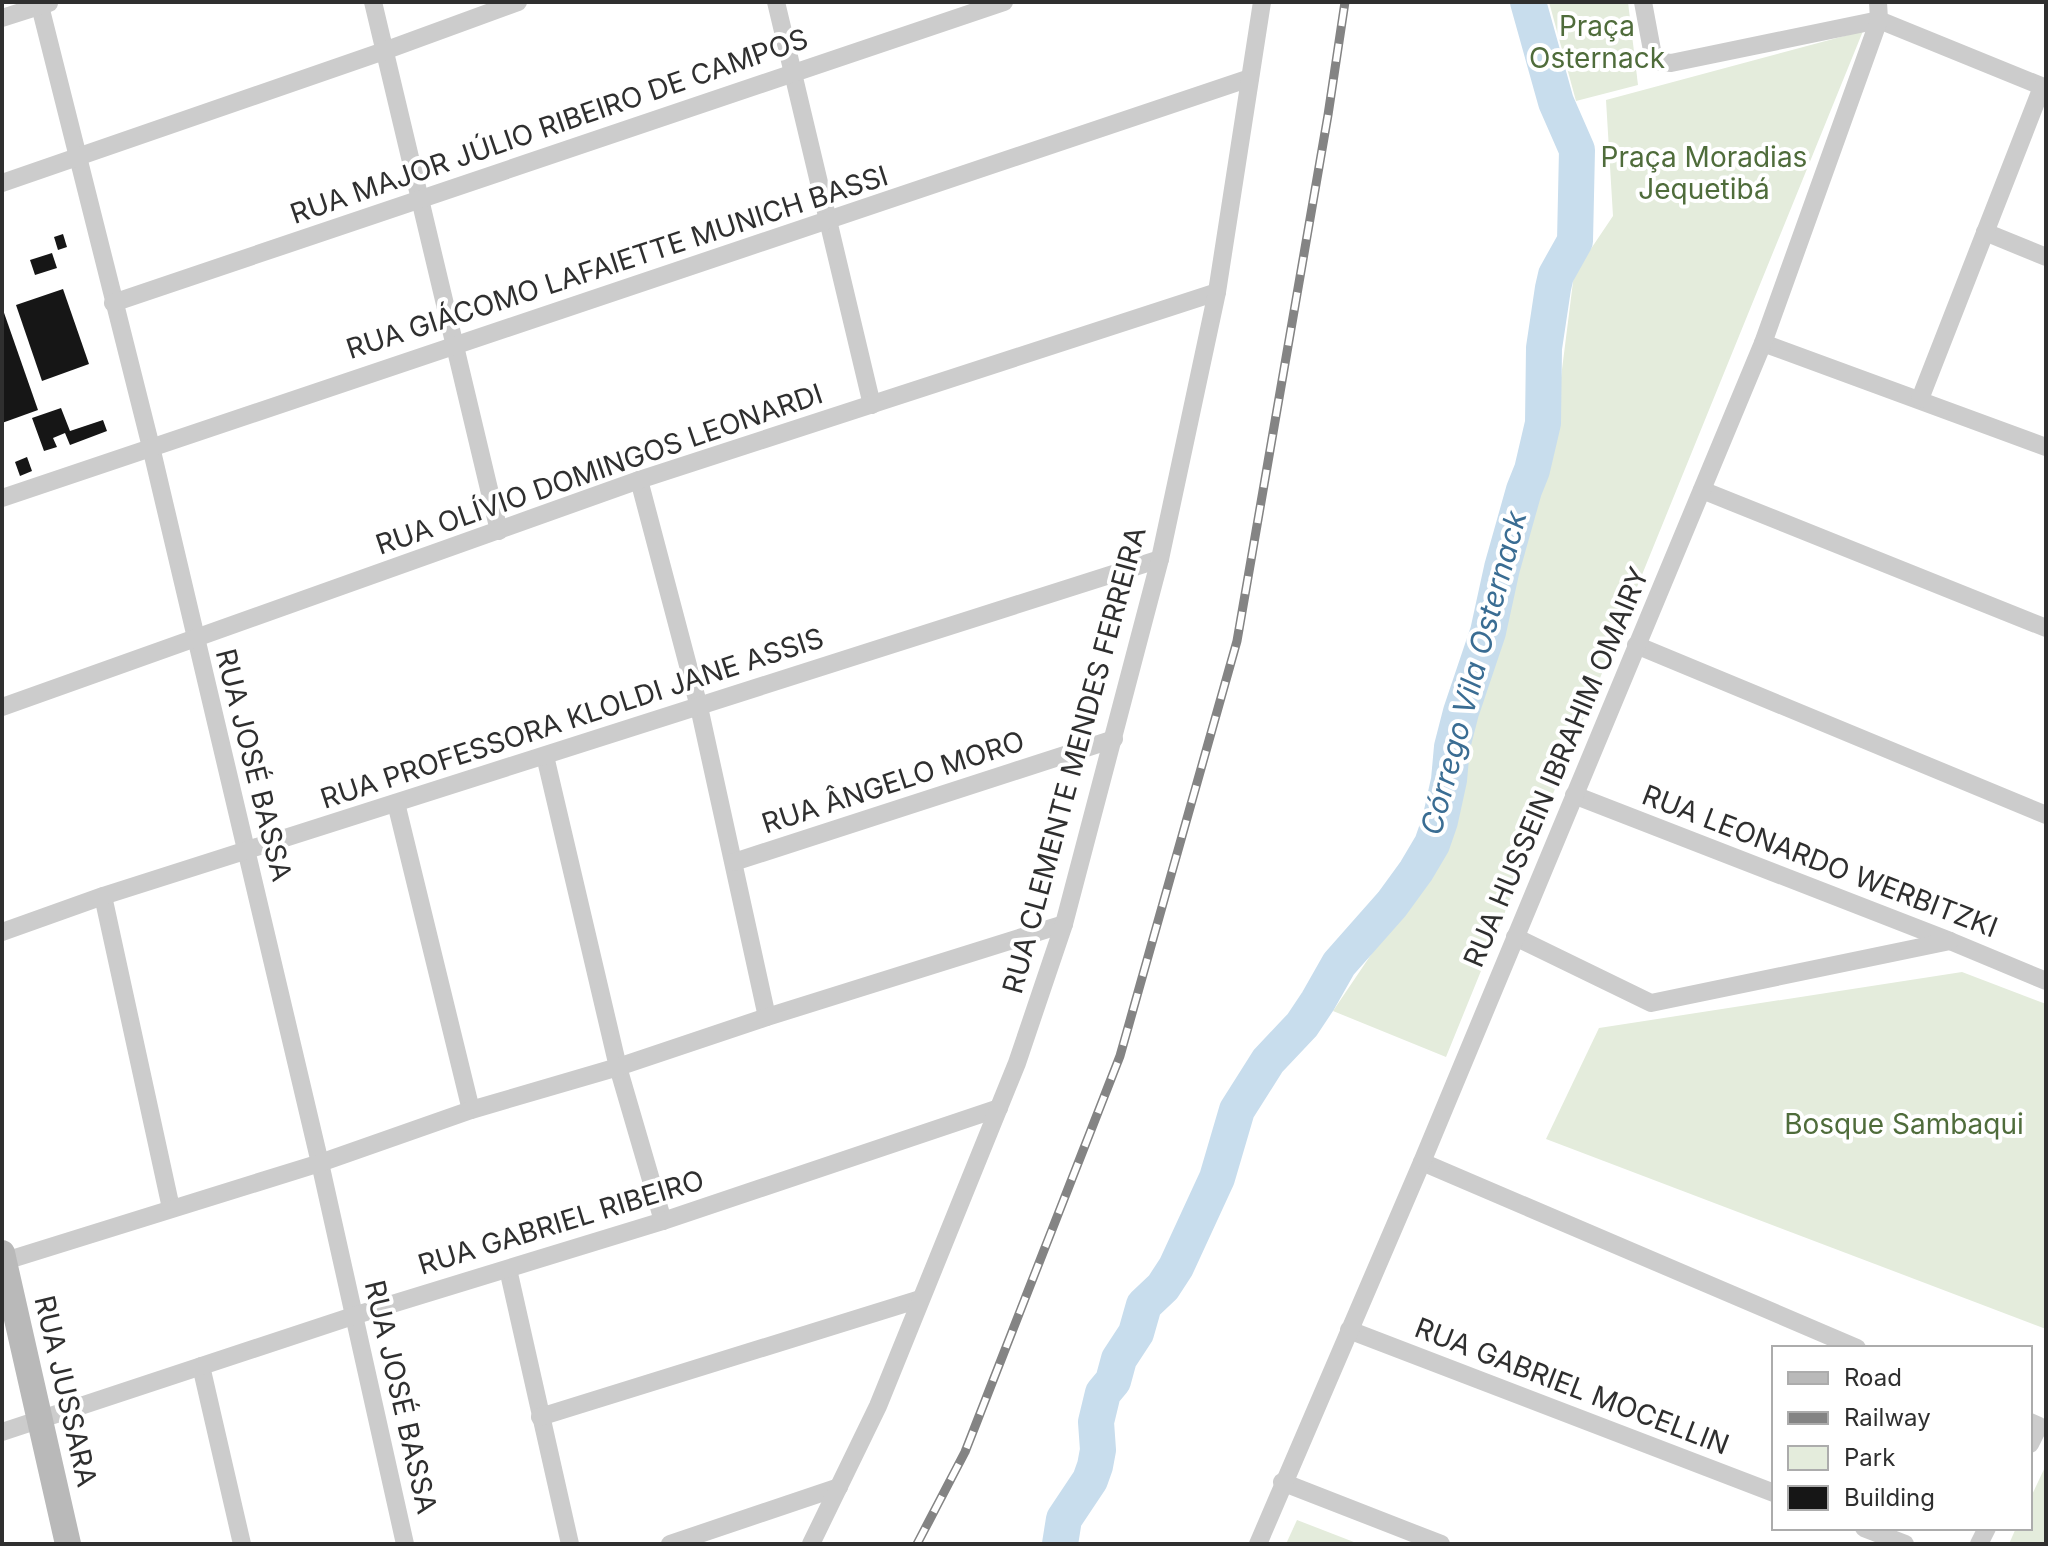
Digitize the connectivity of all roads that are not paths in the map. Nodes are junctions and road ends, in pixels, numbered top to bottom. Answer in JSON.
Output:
{"nodes":[{"id":1,"x":373,"y":2,"type":"edge"},
{"id":2,"x":518,"y":2,"type":"edge"},
{"id":3,"x":776,"y":2,"type":"edge"},
{"id":4,"x":1004,"y":2,"type":"edge"},
{"id":5,"x":1262,"y":2,"type":"edge"},
{"id":6,"x":1643,"y":2,"type":"edge"},
{"id":7,"x":43,"y":3,"type":"edge"},
{"id":8,"x":1879,"y":11,"type":"edge"},
{"id":9,"x":2,"y":18,"type":"edge"},
{"id":10,"x":384,"y":51,"type":"junction"},
{"id":11,"x":793,"y":73,"type":"junction"},
{"id":12,"x":1250,"y":78,"type":"junction"},
{"id":13,"x":2044,"y":87,"type":"edge"},
{"id":14,"x":77,"y":157,"type":"junction"},
{"id":15,"x":2,"y":183,"type":"edge"},
{"id":16,"x":420,"y":199,"type":"junction"},
{"id":17,"x":829,"y":222,"type":"junction"},
{"id":18,"x":1985,"y":232,"type":"junction"},
{"id":19,"x":2046,"y":257,"type":"edge"},
{"id":20,"x":1217,"y":292,"type":"junction"},
{"id":21,"x":113,"y":303,"type":"junction"},
{"id":22,"x":1763,"y":343,"type":"junction"},
{"id":23,"x":454,"y":345,"type":"junction"},
{"id":24,"x":1920,"y":399,"type":"junction"},
{"id":25,"x":872,"y":405,"type":"junction"},
{"id":26,"x":151,"y":447,"type":"junction"},
{"id":27,"x":2046,"y":447,"type":"edge"},
{"id":28,"x":639,"y":480,"type":"junction"},
{"id":29,"x":1702,"y":490,"type":"junction"},
{"id":30,"x":2,"y":498,"type":"edge"},
{"id":31,"x":499,"y":531,"type":"junction"},
{"id":32,"x":1160,"y":559,"type":"junction"},
{"id":33,"x":2046,"y":628,"type":"edge"},
{"id":34,"x":195,"y":639,"type":"junction"},
{"id":35,"x":1636,"y":645,"type":"junction"},
{"id":36,"x":2,"y":707,"type":"edge"},
{"id":37,"x":699,"y":707,"type":"junction"},
{"id":38,"x":1114,"y":739,"type":"junction"},
{"id":39,"x":545,"y":756,"type":"junction"},
{"id":40,"x":1574,"y":795,"type":"junction"},
{"id":41,"x":396,"y":803,"type":"junction"},
{"id":42,"x":2046,"y":815,"type":"edge"},
{"id":43,"x":246,"y":851,"type":"junction"},
{"id":44,"x":734,"y":862,"type":"junction"},
{"id":45,"x":103,"y":896,"type":"junction"},
{"id":46,"x":1064,"y":924,"type":"junction"},
{"id":47,"x":2,"y":932,"type":"edge"},
{"id":48,"x":1515,"y":937,"type":"junction"},
{"id":49,"x":1950,"y":941,"type":"junction"},
{"id":50,"x":2046,"y":981,"type":"edge"},
{"id":51,"x":767,"y":1017,"type":"junction"},
{"id":52,"x":618,"y":1067,"type":"junction"},
{"id":53,"x":999,"y":1108,"type":"junction"},
{"id":54,"x":471,"y":1110,"type":"junction"},
{"id":55,"x":1422,"y":1162,"type":"junction"},
{"id":56,"x":320,"y":1163,"type":"junction"},
{"id":57,"x":171,"y":1208,"type":"junction"},
{"id":58,"x":663,"y":1221,"type":"junction"},
{"id":59,"x":3,"y":1259,"type":"edge"},
{"id":60,"x":508,"y":1269,"type":"junction"},
{"id":61,"x":920,"y":1299,"type":"junction"},
{"id":62,"x":353,"y":1316,"type":"junction"},
{"id":63,"x":1349,"y":1330,"type":"junction"},
{"id":64,"x":1852,"y":1346,"type":"edge"},
{"id":65,"x":201,"y":1366,"type":"junction"},
{"id":66,"x":540,"y":1417,"type":"junction"},
{"id":67,"x":40,"y":1420,"type":"junction"},
{"id":68,"x":2,"y":1432,"type":"edge"},
{"id":69,"x":1282,"y":1482,"type":"junction"},
{"id":70,"x":839,"y":1487,"type":"junction"},
{"id":71,"x":1772,"y":1492,"type":"edge"},
{"id":72,"x":1869,"y":1530,"type":"edge"},
{"id":73,"x":68,"y":1544,"type":"edge"},
{"id":74,"x":242,"y":1544,"type":"edge"},
{"id":75,"x":405,"y":1544,"type":"edge"},
{"id":76,"x":570,"y":1544,"type":"edge"},
{"id":77,"x":670,"y":1544,"type":"edge"},
{"id":78,"x":811,"y":1544,"type":"edge"},
{"id":79,"x":1258,"y":1544,"type":"edge"},
{"id":80,"x":1441,"y":1544,"type":"edge"},
{"id":81,"x":1905,"y":1544,"type":"edge"}],
"edges":[{"from":1,"to":10,"type":"street"},
{"from":2,"to":10,"type":"street"},
{"from":3,"to":11,"type":"street"},
{"from":4,"to":11,"type":"street","name":"RUA MAJOR JÚLIO RIBEIRO DE CAMPOS"},
{"from":5,"to":12,"type":"street","name":"RUA CLEMENTE MENDES FERREIRA"},
{"from":6,"to":8,"type":"street"},
{"from":7,"to":9,"type":"street"},
{"from":7,"to":14,"type":"street","name":"RUA JOSÉ BASSA"},
{"from":8,"to":13,"type":"street"},
{"from":8,"to":22,"type":"street","name":"RUA HUSSEIN IBRAHIM OMAIRY"},
{"from":10,"to":14,"type":"street"},
{"from":10,"to":16,"type":"street"},
{"from":11,"to":16,"type":"street","name":"RUA MAJOR JÚLIO RIBEIRO DE CAMPOS"},
{"from":11,"to":17,"type":"street"},
{"from":12,"to":17,"type":"street","name":"RUA GIÁCOMO LAFAIETTE MUNICH BASSI"},
{"from":12,"to":20,"type":"street","name":"RUA CLEMENTE MENDES FERREIRA"},
{"from":13,"to":18,"type":"street"},
{"from":14,"to":15,"type":"street"},
{"from":14,"to":21,"type":"street","name":"RUA JOSÉ BASSA"},
{"from":16,"to":21,"type":"street","name":"RUA MAJOR JÚLIO RIBEIRO DE CAMPOS"},
{"from":16,"to":23,"type":"street"},
{"from":17,"to":23,"type":"street","name":"RUA GIÁCOMO LAFAIETTE MUNICH BASSI"},
{"from":17,"to":25,"type":"street"},
{"from":18,"to":19,"type":"street"},
{"from":18,"to":24,"type":"street"},
{"from":20,"to":25,"type":"street","name":"RUA OLÍVIO DOMINGOS LEONARDI"},
{"from":20,"to":32,"type":"street","name":"RUA CLEMENTE MENDES FERREIRA"},
{"from":21,"to":26,"type":"street","name":"RUA JOSÉ BASSA"},
{"from":22,"to":24,"type":"street"},
{"from":22,"to":29,"type":"street","name":"RUA HUSSEIN IBRAHIM OMAIRY"},
{"from":23,"to":26,"type":"street","name":"RUA GIÁCOMO LAFAIETTE MUNICH BASSI"},
{"from":23,"to":31,"type":"street"},
{"from":24,"to":27,"type":"street"},
{"from":25,"to":28,"type":"street","name":"RUA OLÍVIO DOMINGOS LEONARDI"},
{"from":26,"to":30,"type":"street","name":"RUA GIÁCOMO LAFAIETTE MUNICH BASSI"},
{"from":26,"to":34,"type":"street","name":"RUA JOSÉ BASSA"},
{"from":28,"to":31,"type":"street","name":"RUA OLÍVIO DOMINGOS LEONARDI"},
{"from":28,"to":37,"type":"street"},
{"from":29,"to":33,"type":"street"},
{"from":29,"to":35,"type":"street","name":"RUA HUSSEIN IBRAHIM OMAIRY"},
{"from":31,"to":34,"type":"street","name":"RUA OLÍVIO DOMINGOS LEONARDI"},
{"from":32,"to":37,"type":"street","name":"RUA PROFESSORA KLOLDI JANE ASSIS"},
{"from":32,"to":38,"type":"street","name":"RUA CLEMENTE MENDES FERREIRA"},
{"from":34,"to":36,"type":"street","name":"RUA OLÍVIO DOMINGOS LEONARDI"},
{"from":34,"to":43,"type":"street","name":"RUA JOSÉ BASSA"},
{"from":35,"to":40,"type":"street","name":"RUA HUSSEIN IBRAHIM OMAIRY"},
{"from":35,"to":42,"type":"street"},
{"from":37,"to":39,"type":"street","name":"RUA PROFESSORA KLOLDI JANE ASSIS"},
{"from":37,"to":44,"type":"street"},
{"from":38,"to":44,"type":"street","name":"RUA ÂNGELO MORO"},
{"from":38,"to":46,"type":"street","name":"RUA CLEMENTE MENDES FERREIRA"},
{"from":39,"to":41,"type":"street","name":"RUA PROFESSORA KLOLDI JANE ASSIS"},
{"from":39,"to":52,"type":"street"},
{"from":40,"to":48,"type":"street","name":"RUA HUSSEIN IBRAHIM OMAIRY"},
{"from":40,"to":49,"type":"street","name":"RUA LEONARDO WERBITZKI"},
{"from":41,"to":43,"type":"street","name":"RUA PROFESSORA KLOLDI JANE ASSIS"},
{"from":41,"to":54,"type":"street"},
{"from":43,"to":45,"type":"street","name":"RUA PROFESSORA KLOLDI JANE ASSIS"},
{"from":43,"to":56,"type":"street","name":"RUA JOSÉ BASSA"},
{"from":44,"to":51,"type":"street"},
{"from":45,"to":47,"type":"street","name":"RUA PROFESSORA KLOLDI JANE ASSIS"},
{"from":45,"to":57,"type":"street"},
{"from":46,"to":51,"type":"street"},
{"from":46,"to":53,"type":"street","name":"RUA CLEMENTE MENDES FERREIRA"},
{"from":48,"to":49,"type":"street"},
{"from":48,"to":55,"type":"street","name":"RUA HUSSEIN IBRAHIM OMAIRY"},
{"from":49,"to":50,"type":"street","name":"RUA LEONARDO WERBITZKI"},
{"from":51,"to":52,"type":"street"},
{"from":52,"to":54,"type":"street"},
{"from":52,"to":58,"type":"street"},
{"from":53,"to":58,"type":"street","name":"RUA GABRIEL RIBEIRO"},
{"from":53,"to":61,"type":"street","name":"RUA CLEMENTE MENDES FERREIRA"},
{"from":54,"to":56,"type":"street"},
{"from":55,"to":63,"type":"street","name":"RUA HUSSEIN IBRAHIM OMAIRY"},
{"from":55,"to":64,"type":"street"},
{"from":56,"to":57,"type":"street"},
{"from":56,"to":62,"type":"street","name":"RUA JOSÉ BASSA"},
{"from":57,"to":59,"type":"street"},
{"from":58,"to":60,"type":"street","name":"RUA GABRIEL RIBEIRO"},
{"from":59,"to":67,"type":"street","name":"RUA JUSSARA"},
{"from":60,"to":62,"type":"street","name":"RUA GABRIEL RIBEIRO"},
{"from":60,"to":66,"type":"street"},
{"from":61,"to":66,"type":"street"},
{"from":61,"to":70,"type":"street","name":"RUA CLEMENTE MENDES FERREIRA"},
{"from":62,"to":65,"type":"street","name":"RUA GABRIEL RIBEIRO"},
{"from":62,"to":75,"type":"street","name":"RUA JOSÉ BASSA"},
{"from":63,"to":69,"type":"street","name":"RUA HUSSEIN IBRAHIM OMAIRY"},
{"from":63,"to":71,"type":"street","name":"RUA GABRIEL MOCELLIN"},
{"from":65,"to":67,"type":"street","name":"RUA GABRIEL RIBEIRO"},
{"from":65,"to":74,"type":"street"},
{"from":66,"to":76,"type":"street"},
{"from":67,"to":68,"type":"street","name":"RUA GABRIEL RIBEIRO"},
{"from":67,"to":73,"type":"street","name":"RUA JUSSARA"},
{"from":69,"to":79,"type":"street","name":"RUA HUSSEIN IBRAHIM OMAIRY"},
{"from":69,"to":80,"type":"street"},
{"from":70,"to":77,"type":"street"},
{"from":70,"to":78,"type":"street","name":"RUA CLEMENTE MENDES FERREIRA"},
{"from":72,"to":81,"type":"street"}]}
